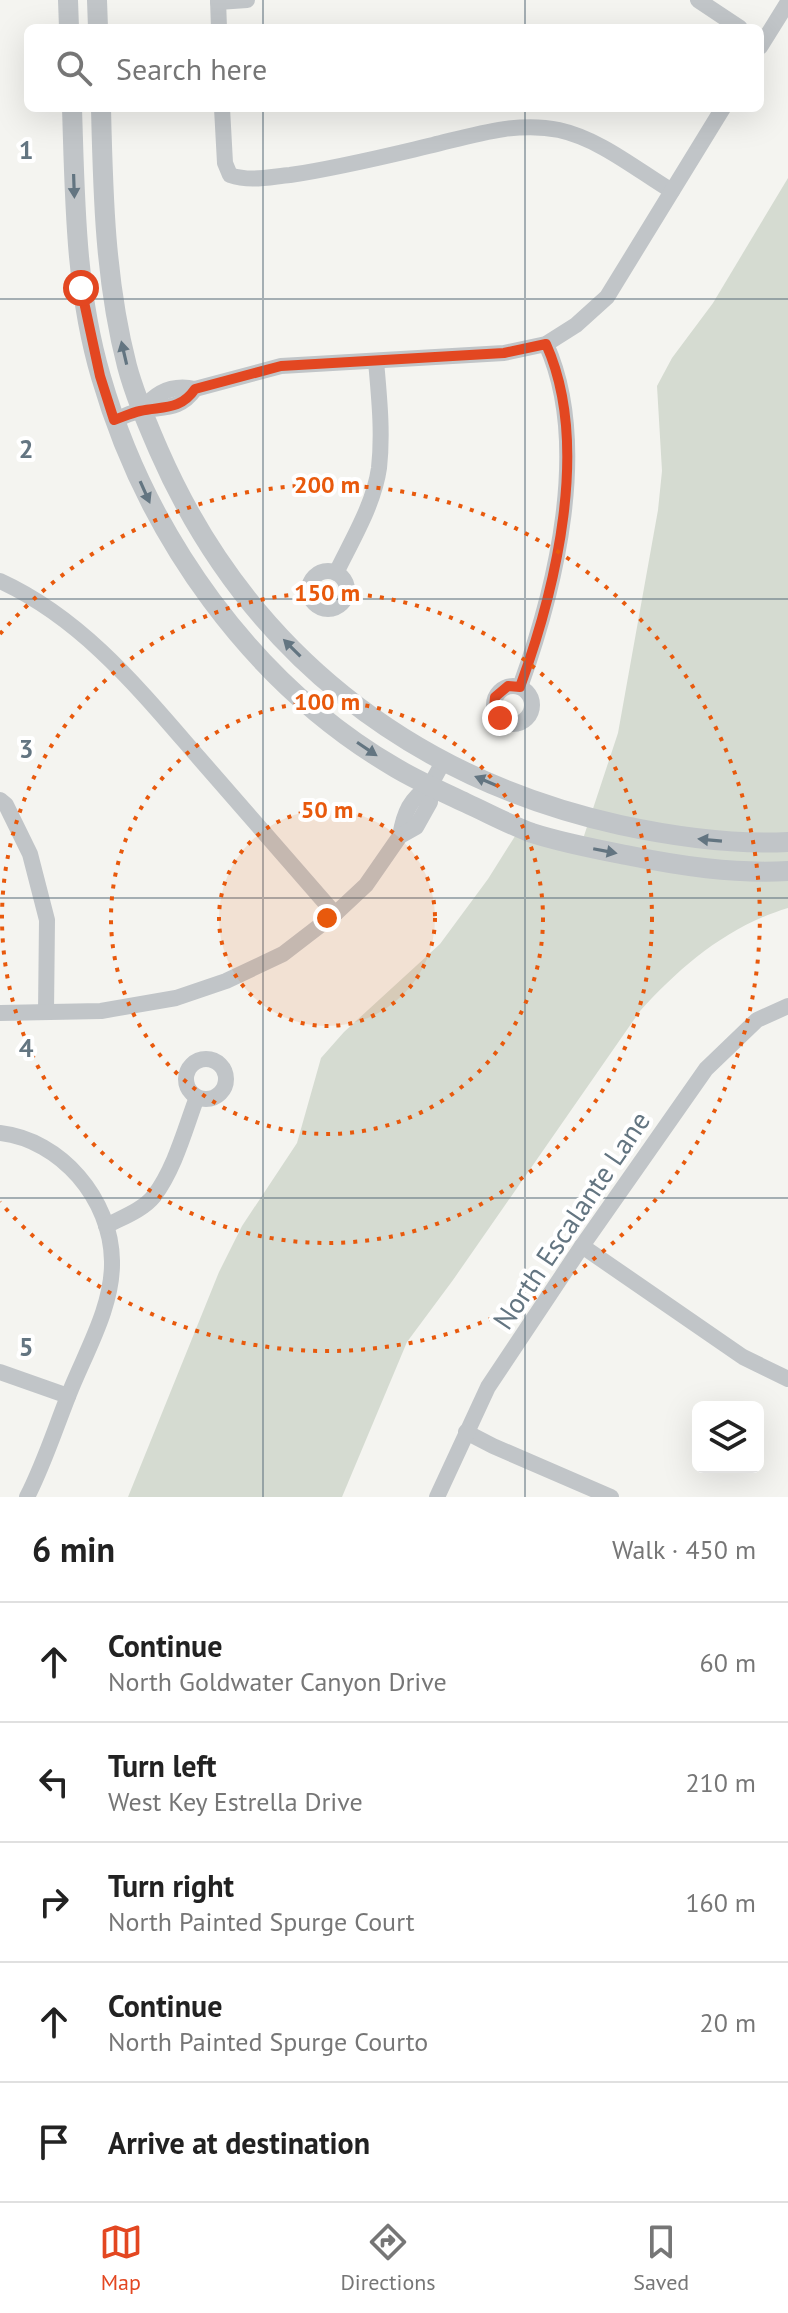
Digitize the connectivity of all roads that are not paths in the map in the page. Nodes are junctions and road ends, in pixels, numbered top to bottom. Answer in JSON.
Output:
{"nodes":[{"id":1,"x":68,"y":0,"type":"edge"},
{"id":2,"x":97,"y":0,"type":"edge"},
{"id":3,"x":247,"y":0,"type":"edge"},
{"id":4,"x":698,"y":0,"type":"edge"},
{"id":5,"x":218,"y":1,"type":"edge"},
{"id":6,"x":788,"y":2,"type":"edge"},
{"id":7,"x":69,"y":24,"type":"edge"},
{"id":8,"x":98,"y":24,"type":"edge"},
{"id":9,"x":219,"y":24,"type":"edge"},
{"id":10,"x":734,"y":24,"type":"edge"},
{"id":11,"x":764,"y":39,"type":"edge"},
{"id":12,"x":72,"y":112,"type":"edge"},
{"id":13,"x":101,"y":112,"type":"edge"},
{"id":14,"x":222,"y":112,"type":"edge"},
{"id":15,"x":721,"y":112,"type":"edge"},
{"id":16,"x":672,"y":191,"type":"junction"},
{"id":17,"x":546,"y":344,"type":"junction"},
{"id":18,"x":376,"y":361,"type":"junction"},
{"id":19,"x":142,"y":410,"type":"junction"},
{"id":20,"x":114,"y":420,"type":"junction"},
{"id":21,"x":336,"y":573,"type":"dead end"},
{"id":22,"x":0,"y":581,"type":"edge"},
{"id":23,"x":520,"y":687,"type":"dead end"},
{"id":24,"x":443,"y":762,"type":"junction"},
{"id":25,"x":430,"y":786,"type":"junction"},
{"id":26,"x":0,"y":800,"type":"edge"},
{"id":27,"x":788,"y":842,"type":"edge"},
{"id":28,"x":788,"y":871,"type":"edge"},
{"id":29,"x":335,"y":914,"type":"junction"},
{"id":30,"x":788,"y":1006,"type":"edge"},
{"id":31,"x":46,"y":1012,"type":"junction"},
{"id":32,"x":0,"y":1013,"type":"edge"},
{"id":33,"x":197,"y":1097,"type":"dead end"},
{"id":34,"x":0,"y":1133,"type":"edge"},
{"id":35,"x":106,"y":1226,"type":"junction"},
{"id":36,"x":582,"y":1246,"type":"junction"},
{"id":37,"x":0,"y":1372,"type":"edge"},
{"id":38,"x":788,"y":1379,"type":"edge"},
{"id":39,"x":68,"y":1396,"type":"junction"},
{"id":40,"x":466,"y":1432,"type":"junction"},
{"id":41,"x":27,"y":1497,"type":"edge"},
{"id":42,"x":437,"y":1497,"type":"edge"},
{"id":43,"x":611,"y":1497,"type":"edge"}],
"edges":[{"from":1,"to":7,"type":"street"},
{"from":2,"to":8,"type":"street"},
{"from":3,"to":5,"type":"street"},
{"from":4,"to":10,"type":"street"},
{"from":5,"to":9,"type":"street"},
{"from":6,"to":11,"type":"street"},
{"from":12,"to":20,"type":"street","one_way":true},
{"from":19,"to":13,"type":"street","one_way":true},
{"from":14,"to":16,"type":"street"},
{"from":15,"to":16,"type":"street"},
{"from":16,"to":17,"type":"street"},
{"from":17,"to":18,"type":"street"},
{"from":17,"to":23,"type":"street"},
{"from":18,"to":19,"type":"street"},
{"from":18,"to":21,"type":"street"},
{"from":19,"to":20,"type":"street"},
{"from":24,"to":19,"type":"street","one_way":true},
{"from":20,"to":25,"type":"street","one_way":true},
{"from":22,"to":29,"type":"street"},
{"from":24,"to":25,"type":"street"},
{"from":27,"to":24,"type":"street","one_way":true},
{"from":25,"to":28,"type":"street","one_way":true},
{"from":25,"to":29,"type":"street"},
{"from":26,"to":31,"type":"street"},
{"from":29,"to":31,"type":"street"},
{"from":30,"to":36,"type":"street","name":"North Escalante Lane"},
{"from":31,"to":32,"type":"street"},
{"from":33,"to":35,"type":"street"},
{"from":34,"to":35,"type":"street"},
{"from":35,"to":39,"type":"street"},
{"from":36,"to":38,"type":"street"},
{"from":36,"to":40,"type":"street","name":"North Escalante Lane"},
{"from":37,"to":39,"type":"street"},
{"from":39,"to":41,"type":"street"},
{"from":40,"to":42,"type":"street","name":"North Escalante Lane"},
{"from":40,"to":43,"type":"street"}]}
